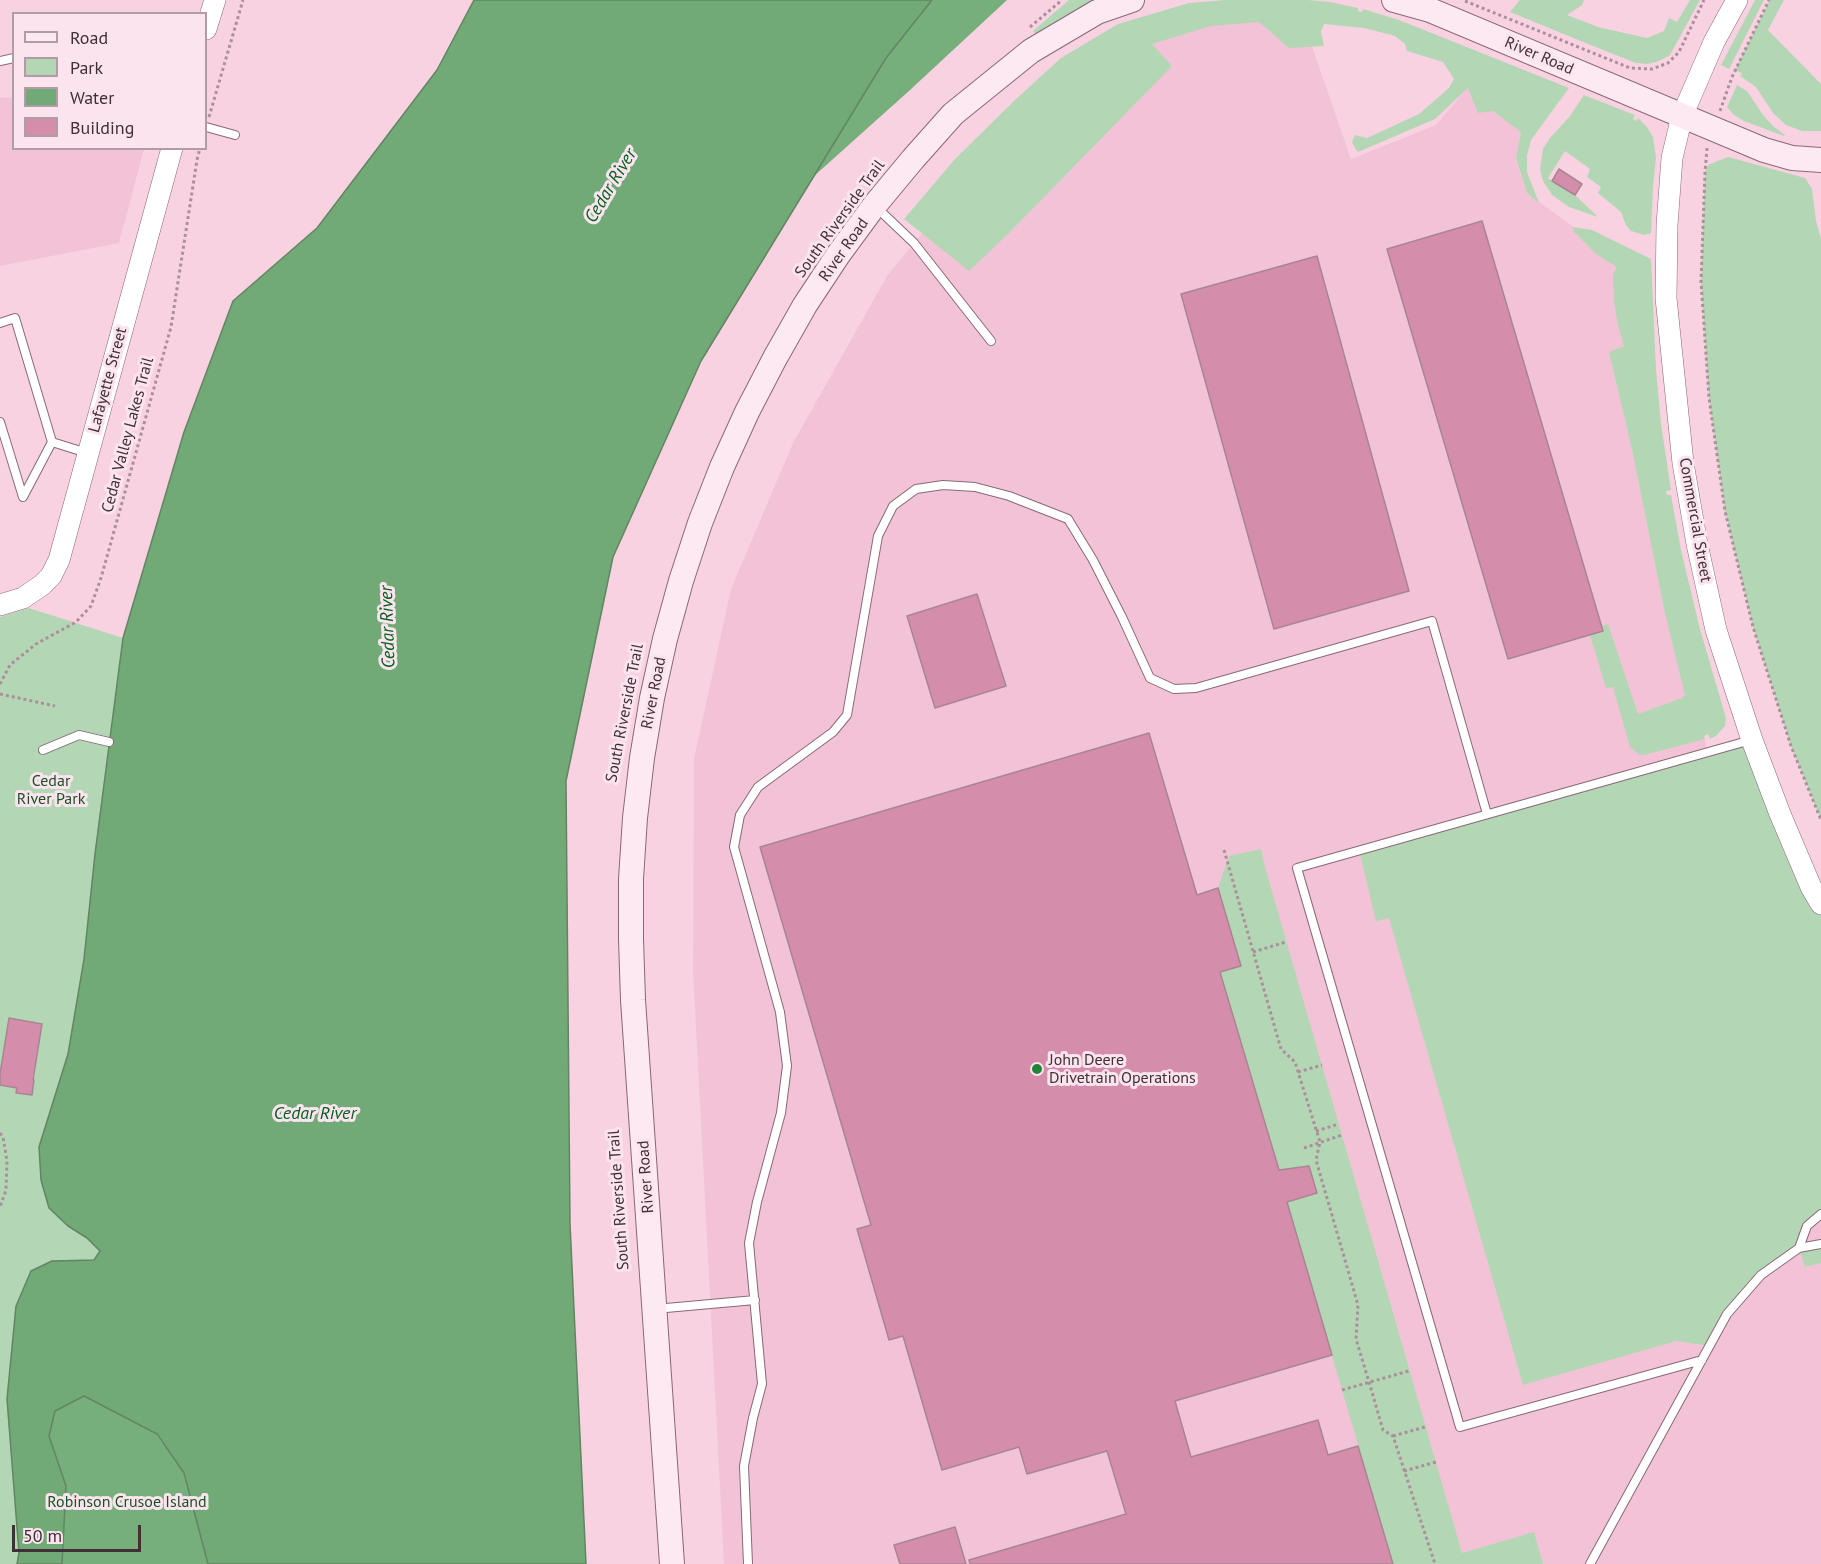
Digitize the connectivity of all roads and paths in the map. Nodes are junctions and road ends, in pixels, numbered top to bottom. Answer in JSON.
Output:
{"nodes":[{"id":1,"x":215,"y":0,"type":"edge"},
{"id":2,"x":243,"y":0,"type":"edge"},
{"id":3,"x":1062,"y":0,"type":"edge"},
{"id":4,"x":1132,"y":0,"type":"edge"},
{"id":5,"x":1394,"y":0,"type":"edge"},
{"id":6,"x":1464,"y":0,"type":"edge"},
{"id":7,"x":1704,"y":0,"type":"edge"},
{"id":8,"x":1737,"y":0,"type":"edge"},
{"id":9,"x":1769,"y":0,"type":"edge"},
{"id":10,"x":207,"y":26,"type":"edge"},
{"id":11,"x":1028,"y":28,"type":"dead end"},
{"id":12,"x":1682,"y":117,"type":"junction"},
{"id":13,"x":207,"y":124,"type":"edge"},
{"id":14,"x":207,"y":127,"type":"edge"},
{"id":15,"x":1713,"y":129,"type":"junction"},
{"id":16,"x":235,"y":135,"type":"dead end"},
{"id":17,"x":171,"y":150,"type":"edge"},
{"id":18,"x":200,"y":150,"type":"edge"},
{"id":19,"x":1821,"y":160,"type":"edge"},
{"id":20,"x":874,"y":206,"type":"junction"},
{"id":21,"x":0,"y":323,"type":"edge"},
{"id":22,"x":991,"y":341,"type":"dead end"},
{"id":23,"x":0,"y":422,"type":"edge"},
{"id":24,"x":52,"y":442,"type":"junction"},
{"id":25,"x":88,"y":454,"type":"junction"},
{"id":26,"x":0,"y":605,"type":"edge"},
{"id":27,"x":0,"y":684,"type":"edge"},
{"id":28,"x":0,"y":694,"type":"edge"},
{"id":29,"x":55,"y":706,"type":"dead end"},
{"id":30,"x":1752,"y":740,"type":"junction"},
{"id":31,"x":109,"y":742,"type":"dead end"},
{"id":32,"x":43,"y":750,"type":"dead end"},
{"id":33,"x":1487,"y":814,"type":"junction"},
{"id":34,"x":1821,"y":820,"type":"edge"},
{"id":35,"x":1224,"y":850,"type":"dead end"},
{"id":36,"x":1821,"y":904,"type":"edge"},
{"id":37,"x":1286,"y":942,"type":"dead end"},
{"id":38,"x":1253,"y":952,"type":"junction"},
{"id":39,"x":1322,"y":1065,"type":"dead end"},
{"id":40,"x":1298,"y":1072,"type":"junction"},
{"id":41,"x":1339,"y":1124,"type":"dead end"},
{"id":42,"x":1316,"y":1131,"type":"junction"},
{"id":43,"x":0,"y":1133,"type":"edge"},
{"id":44,"x":1342,"y":1135,"type":"dead end"},
{"id":45,"x":1320,"y":1142,"type":"junction"},
{"id":46,"x":1304,"y":1148,"type":"dead end"},
{"id":47,"x":0,"y":1207,"type":"edge"},
{"id":48,"x":1821,"y":1214,"type":"edge"},
{"id":49,"x":1821,"y":1244,"type":"edge"},
{"id":50,"x":1799,"y":1248,"type":"junction"},
{"id":51,"x":755,"y":1300,"type":"junction"},
{"id":52,"x":655,"y":1309,"type":"junction"},
{"id":53,"x":1702,"y":1360,"type":"junction"},
{"id":54,"x":1409,"y":1371,"type":"dead end"},
{"id":55,"x":1369,"y":1382,"type":"junction"},
{"id":56,"x":1342,"y":1390,"type":"dead end"},
{"id":57,"x":1425,"y":1427,"type":"dead end"},
{"id":58,"x":1393,"y":1436,"type":"junction"},
{"id":59,"x":1436,"y":1462,"type":"dead end"},
{"id":60,"x":1404,"y":1471,"type":"junction"},
{"id":61,"x":672,"y":1564,"type":"edge"},
{"id":62,"x":748,"y":1564,"type":"edge"},
{"id":63,"x":1435,"y":1564,"type":"edge"},
{"id":64,"x":1590,"y":1564,"type":"edge"}],
"edges":[{"from":1,"to":10,"type":"street"},
{"from":2,"to":13,"type":"path"},
{"from":3,"to":11,"type":"path"},
{"from":4,"to":20,"type":"main road","name":"River Road"},
{"from":5,"to":12,"type":"main road","name":"River Road"},
{"from":6,"to":7,"type":"path"},
{"from":8,"to":12,"type":"street","name":"Commercial Street"},
{"from":9,"to":15,"type":"path"},
{"from":12,"to":15,"type":"main road","name":"River Road"},
{"from":12,"to":30,"type":"street","name":"Commercial Street"},
{"from":14,"to":16,"type":"lane"},
{"from":15,"to":19,"type":"main road","name":"River Road"},
{"from":15,"to":34,"type":"path"},
{"from":17,"to":25,"type":"street","name":"Lafayette Street"},
{"from":18,"to":27,"type":"path","name":"Cedar Valley Lakes Trail"},
{"from":20,"to":22,"type":"lane"},
{"from":20,"to":52,"type":"main road","name":"River Road"},
{"from":21,"to":24,"type":"lane"},
{"from":23,"to":24,"type":"lane"},
{"from":24,"to":25,"type":"lane"},
{"from":25,"to":26,"type":"street","name":"Lafayette Street"},
{"from":28,"to":29,"type":"path"},
{"from":30,"to":33,"type":"lane"},
{"from":30,"to":36,"type":"street","name":"Commercial Street"},
{"from":31,"to":32,"type":"lane"},
{"from":33,"to":51,"type":"lane"},
{"from":33,"to":53,"type":"lane"},
{"from":35,"to":38,"type":"path"},
{"from":37,"to":38,"type":"path"},
{"from":38,"to":40,"type":"path"},
{"from":39,"to":40,"type":"path"},
{"from":40,"to":42,"type":"path"},
{"from":41,"to":42,"type":"path"},
{"from":42,"to":45,"type":"path"},
{"from":43,"to":47,"type":"path"},
{"from":44,"to":45,"type":"path"},
{"from":45,"to":46,"type":"path"},
{"from":45,"to":55,"type":"path"},
{"from":48,"to":50,"type":"lane"},
{"from":49,"to":50,"type":"lane"},
{"from":50,"to":53,"type":"lane"},
{"from":51,"to":52,"type":"lane"},
{"from":51,"to":62,"type":"lane"},
{"from":52,"to":61,"type":"main road","name":"River Road"},
{"from":53,"to":64,"type":"lane"},
{"from":54,"to":55,"type":"path"},
{"from":55,"to":56,"type":"path"},
{"from":55,"to":58,"type":"path"},
{"from":57,"to":58,"type":"path"},
{"from":58,"to":60,"type":"path"},
{"from":59,"to":60,"type":"path"},
{"from":60,"to":63,"type":"path"}]}
